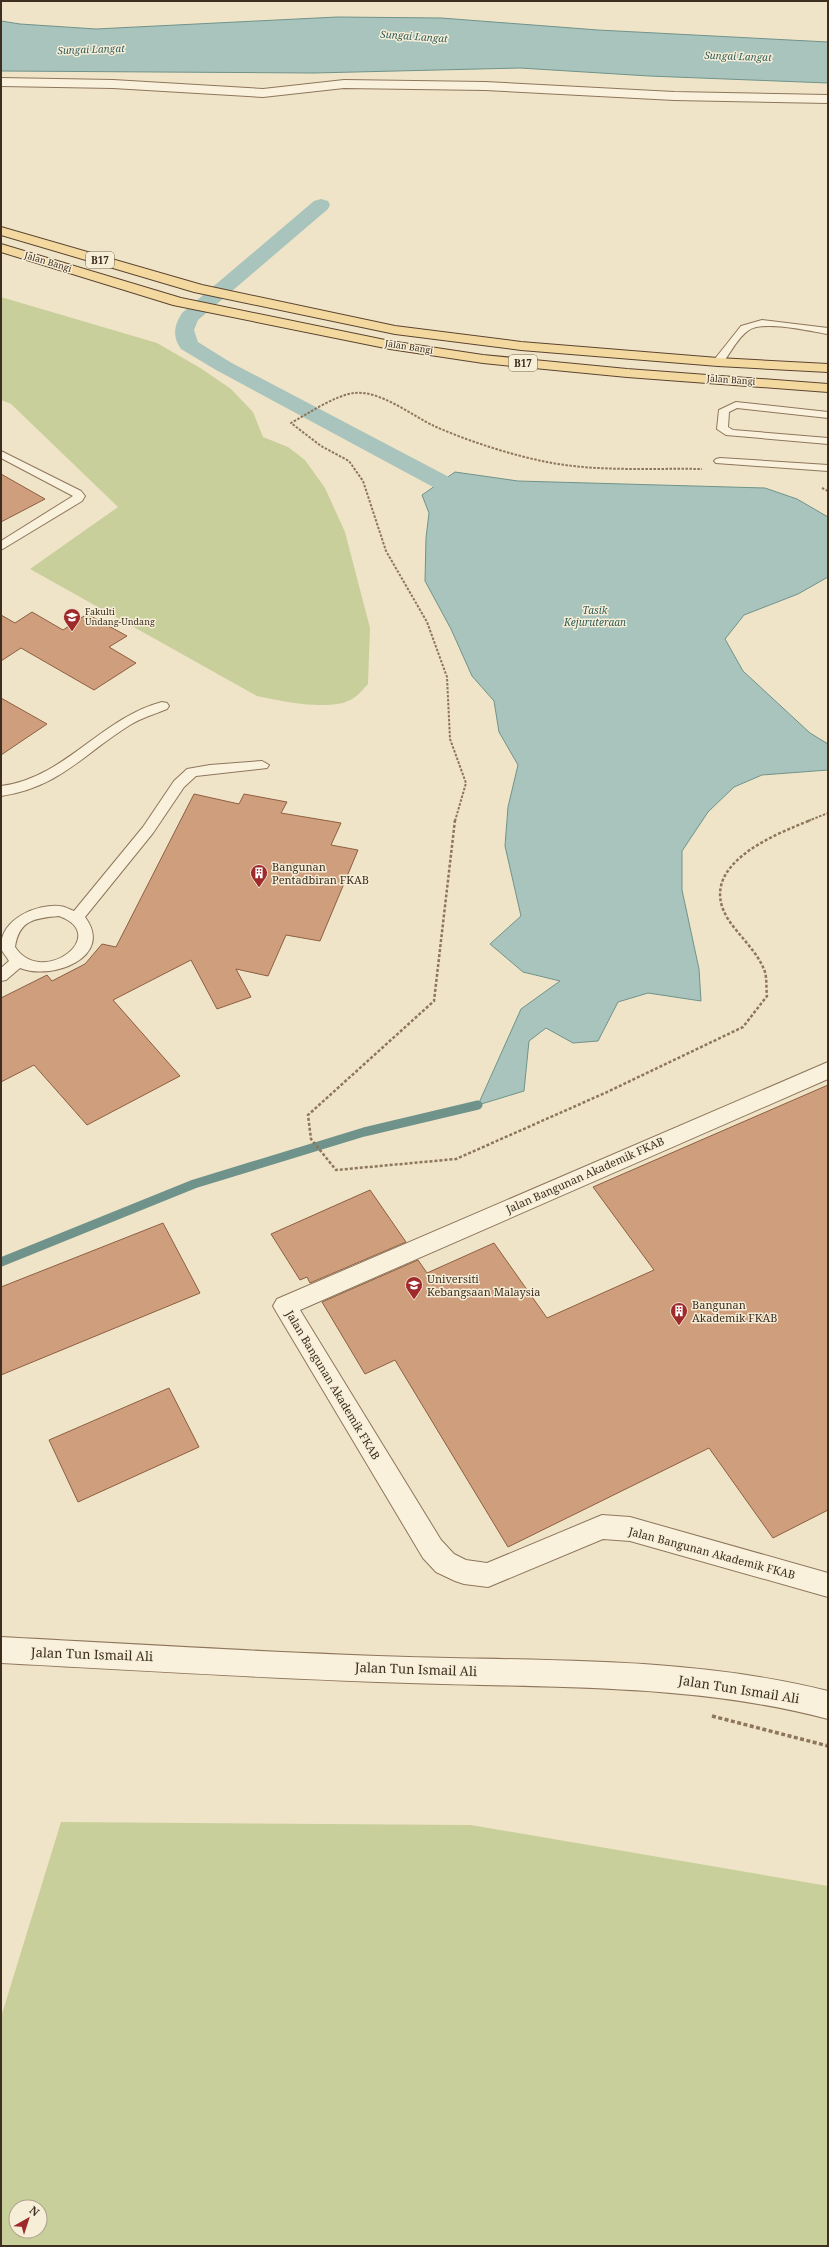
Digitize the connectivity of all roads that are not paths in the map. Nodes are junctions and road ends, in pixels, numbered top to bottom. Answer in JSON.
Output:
{"nodes":[{"id":1,"x":1,"y":82,"type":"edge"},
{"id":2,"x":828,"y":99,"type":"edge"},
{"id":3,"x":1,"y":231,"type":"edge"},
{"id":4,"x":1,"y":248,"type":"edge"},
{"id":5,"x":828,"y":331,"type":"edge"},
{"id":6,"x":718,"y":362,"type":"junction"},
{"id":7,"x":828,"y":368,"type":"edge"},
{"id":8,"x":828,"y":388,"type":"edge"},
{"id":9,"x":828,"y":415,"type":"edge"},
{"id":10,"x":828,"y":441,"type":"edge"},
{"id":11,"x":1,"y":454,"type":"edge"},
{"id":12,"x":720,"y":460,"type":"dead end"},
{"id":13,"x":828,"y":468,"type":"edge"},
{"id":14,"x":1,"y":546,"type":"edge"},
{"id":15,"x":162,"y":706,"type":"dead end"},
{"id":16,"x":262,"y":765,"type":"dead end"},
{"id":17,"x":1,"y":791,"type":"edge"},
{"id":18,"x":77,"y":917,"type":"junction"},
{"id":19,"x":6,"y":927,"type":"edge"},
{"id":20,"x":19,"y":962,"type":"junction"},
{"id":21,"x":1,"y":976,"type":"edge"},
{"id":22,"x":828,"y":1070,"type":"edge"},
{"id":23,"x":828,"y":1585,"type":"edge"},
{"id":24,"x":1,"y":1650,"type":"edge"},
{"id":25,"x":828,"y":1705,"type":"edge"}],
"edges":[{"from":1,"to":2,"type":"street"},
{"from":3,"to":6,"type":"main road","name":"Jalan Bangi","number":"B17"},
{"from":4,"to":8,"type":"main road","name":"Jalan Bangi","number":"B17"},
{"from":5,"to":6,"type":"lane"},
{"from":6,"to":7,"type":"main road","name":"Jalan Bangi","number":"B17"},
{"from":9,"to":10,"type":"lane"},
{"from":11,"to":14,"type":"lane"},
{"from":12,"to":13,"type":"lane"},
{"from":15,"to":17,"type":"lane"},
{"from":16,"to":18,"type":"lane"},
{"from":18,"to":19,"type":"lane"},
{"from":18,"to":20,"type":"lane"},
{"from":19,"to":20,"type":"lane"},
{"from":20,"to":21,"type":"lane"},
{"from":22,"to":23,"type":"street","name":"Jalan Bangunan Akademik FKAB"},
{"from":24,"to":25,"type":"street","name":"Jalan Tun Ismail Ali"}]}
